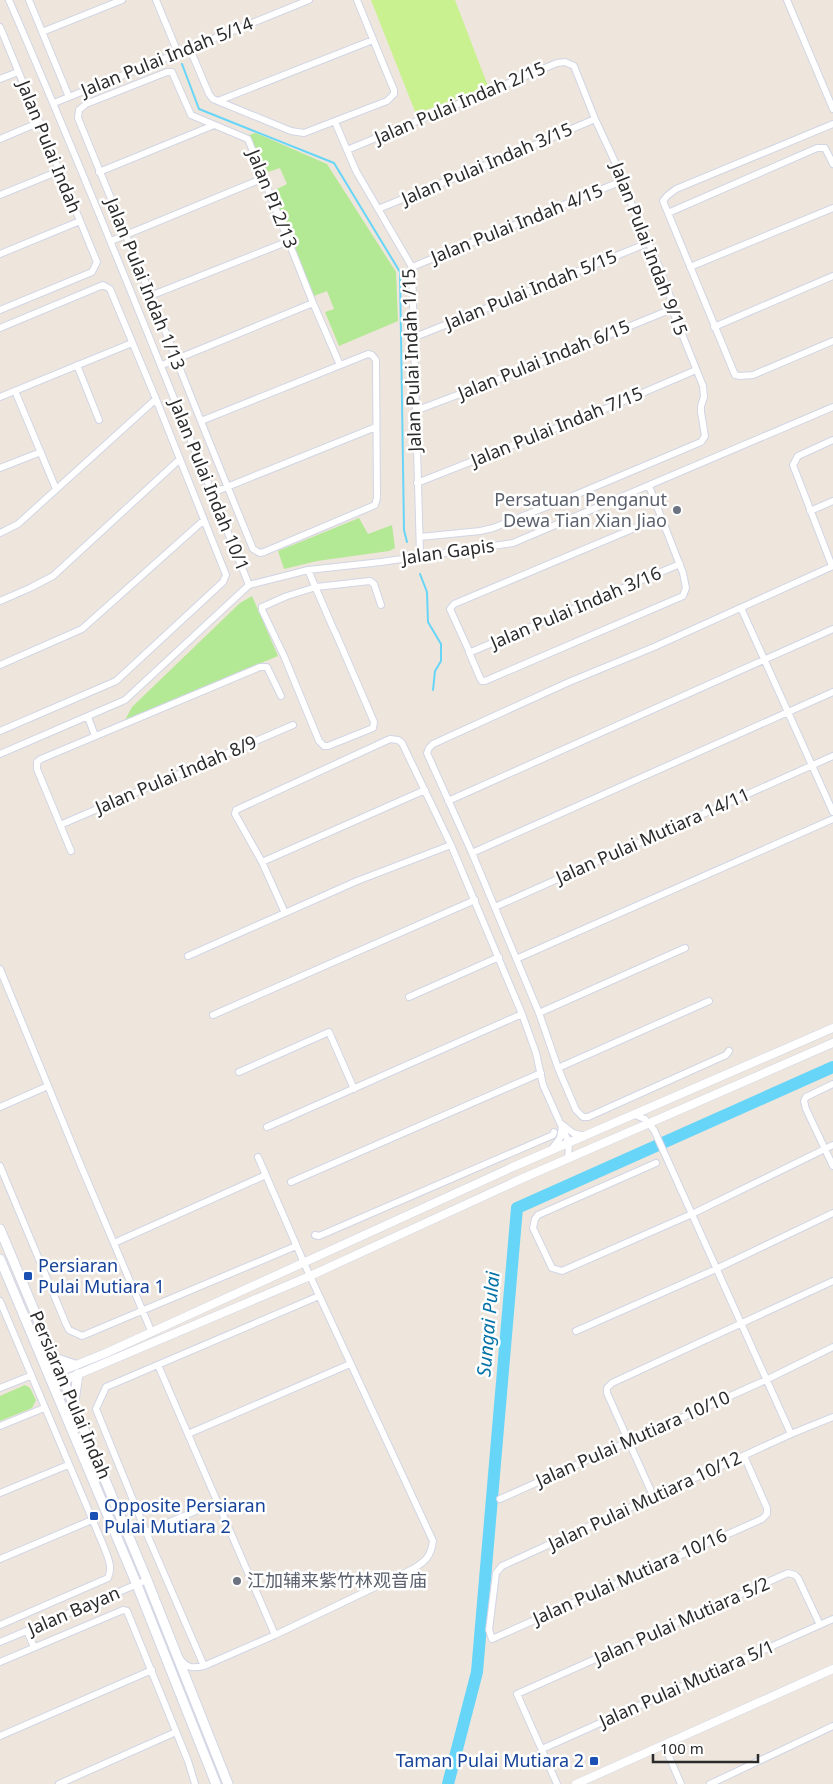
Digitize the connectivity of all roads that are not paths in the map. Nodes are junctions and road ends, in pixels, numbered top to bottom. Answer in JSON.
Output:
{"nodes":[{"id":1,"x":9,"y":0,"type":"edge"},
{"id":2,"x":29,"y":0,"type":"edge"},
{"id":3,"x":122,"y":0,"type":"edge"},
{"id":4,"x":156,"y":0,"type":"edge"},
{"id":5,"x":309,"y":0,"type":"edge"},
{"id":6,"x":357,"y":0,"type":"edge"},
{"id":7,"x":787,"y":0,"type":"edge"},
{"id":8,"x":0,"y":27,"type":"edge"},
{"id":9,"x":42,"y":32,"type":"junction"},
{"id":10,"x":374,"y":40,"type":"junction"},
{"id":11,"x":190,"y":49,"type":"junction"},
{"id":12,"x":178,"y":53,"type":"junction"},
{"id":13,"x":574,"y":66,"type":"joint"},
{"id":14,"x":18,"y":72,"type":"junction"},
{"id":15,"x":0,"y":79,"type":"edge"},
{"id":16,"x":68,"y":97,"type":"junction"},
{"id":17,"x":218,"y":101,"type":"junction"},
{"id":18,"x":54,"y":103,"type":"junction"},
{"id":19,"x":833,"y":109,"type":"edge"},
{"id":20,"x":78,"y":118,"type":"joint"},
{"id":21,"x":595,"y":119,"type":"junction"},
{"id":22,"x":40,"y":122,"type":"junction"},
{"id":23,"x":336,"y":122,"type":"junction"},
{"id":24,"x":833,"y":124,"type":"edge"},
{"id":25,"x":214,"y":125,"type":"junction"},
{"id":26,"x":0,"y":139,"type":"edge"},
{"id":27,"x":347,"y":150,"type":"junction"},
{"id":28,"x":833,"y":164,"type":"edge"},
{"id":29,"x":59,"y":171,"type":"junction"},
{"id":30,"x":100,"y":172,"type":"junction"},
{"id":31,"x":264,"y":178,"type":"junction"},
{"id":32,"x":622,"y":181,"type":"junction"},
{"id":33,"x":0,"y":195,"type":"edge"},
{"id":34,"x":833,"y":208,"type":"edge"},
{"id":35,"x":378,"y":209,"type":"junction"},
{"id":36,"x":668,"y":213,"type":"junction"},
{"id":37,"x":80,"y":221,"type":"junction"},
{"id":38,"x":125,"y":235,"type":"junction"},
{"id":39,"x":111,"y":241,"type":"junction"},
{"id":40,"x":288,"y":241,"type":"junction"},
{"id":41,"x":648,"y":243,"type":"junction"},
{"id":42,"x":0,"y":254,"type":"edge"},
{"id":43,"x":412,"y":267,"type":"junction"},
{"id":44,"x":690,"y":267,"type":"junction"},
{"id":45,"x":833,"y":276,"type":"edge"},
{"id":46,"x":150,"y":296,"type":"junction"},
{"id":47,"x":313,"y":303,"type":"junction"},
{"id":48,"x":672,"y":308,"type":"junction"},
{"id":49,"x":0,"y":310,"type":"edge"},
{"id":50,"x":714,"y":327,"type":"junction"},
{"id":51,"x":0,"y":328,"type":"edge"},
{"id":52,"x":415,"y":337,"type":"junction"},
{"id":53,"x":833,"y":341,"type":"edge"},
{"id":54,"x":132,"y":342,"type":"junction"},
{"id":55,"x":176,"y":359,"type":"junction"},
{"id":56,"x":77,"y":365,"type":"junction"},
{"id":57,"x":162,"y":365,"type":"junction"},
{"id":58,"x":340,"y":365,"type":"junction"},
{"id":59,"x":696,"y":370,"type":"junction"},
{"id":60,"x":15,"y":391,"type":"junction"},
{"id":61,"x":0,"y":397,"type":"edge"},
{"id":62,"x":156,"y":399,"type":"junction"},
{"id":63,"x":833,"y":407,"type":"edge"},
{"id":64,"x":415,"y":411,"type":"junction"},
{"id":65,"x":99,"y":420,"type":"dead end"},
{"id":66,"x":201,"y":421,"type":"junction"},
{"id":67,"x":376,"y":427,"type":"junction"},
{"id":68,"x":833,"y":440,"type":"edge"},
{"id":69,"x":41,"y":452,"type":"junction"},
{"id":70,"x":180,"y":459,"type":"junction"},
{"id":71,"x":0,"y":468,"type":"edge"},
{"id":72,"x":417,"y":483,"type":"junction"},
{"id":73,"x":228,"y":486,"type":"junction"},
{"id":74,"x":649,"y":486,"type":"junction"},
{"id":75,"x":56,"y":488,"type":"junction"},
{"id":76,"x":212,"y":493,"type":"junction"},
{"id":77,"x":833,"y":501,"type":"edge"},
{"id":78,"x":810,"y":511,"type":"junction"},
{"id":79,"x":661,"y":517,"type":"junction"},
{"id":80,"x":204,"y":520,"type":"junction"},
{"id":81,"x":0,"y":533,"type":"edge"},
{"id":82,"x":420,"y":537,"type":"junction"},
{"id":83,"x":420,"y":556,"type":"junction"},
{"id":84,"x":680,"y":564,"type":"junction"},
{"id":85,"x":833,"y":566,"type":"edge"},
{"id":86,"x":308,"y":570,"type":"junction"},
{"id":87,"x":248,"y":585,"type":"junction"},
{"id":88,"x":316,"y":587,"type":"junction"},
{"id":89,"x":0,"y":601,"type":"edge"},
{"id":90,"x":381,"y":605,"type":"dead end"},
{"id":91,"x":741,"y":608,"type":"junction"},
{"id":92,"x":833,"y":629,"type":"edge"},
{"id":93,"x":470,"y":652,"type":"junction"},
{"id":94,"x":764,"y":660,"type":"junction"},
{"id":95,"x":0,"y":665,"type":"edge"},
{"id":96,"x":833,"y":692,"type":"edge"},
{"id":97,"x":281,"y":696,"type":"dead end"},
{"id":98,"x":788,"y":712,"type":"junction"},
{"id":99,"x":88,"y":717,"type":"junction"},
{"id":100,"x":293,"y":725,"type":"dead end"},
{"id":101,"x":0,"y":731,"type":"edge"},
{"id":102,"x":95,"y":736,"type":"junction"},
{"id":103,"x":0,"y":754,"type":"edge"},
{"id":104,"x":833,"y":756,"type":"edge"},
{"id":105,"x":812,"y":765,"type":"junction"},
{"id":106,"x":425,"y":790,"type":"junction"},
{"id":107,"x":448,"y":801,"type":"junction"},
{"id":108,"x":833,"y":812,"type":"edge"},
{"id":109,"x":833,"y":818,"type":"edge"},
{"id":110,"x":60,"y":825,"type":"junction"},
{"id":111,"x":451,"y":845,"type":"junction"},
{"id":112,"x":71,"y":851,"type":"dead end"},
{"id":113,"x":472,"y":853,"type":"junction"},
{"id":114,"x":262,"y":862,"type":"junction"},
{"id":115,"x":475,"y":900,"type":"junction"},
{"id":116,"x":495,"y":907,"type":"junction"},
{"id":117,"x":285,"y":913,"type":"junction"},
{"id":118,"x":685,"y":948,"type":"dead end"},
{"id":119,"x":188,"y":956,"type":"dead end"},
{"id":120,"x":499,"y":957,"type":"junction"},
{"id":121,"x":516,"y":959,"type":"junction"},
{"id":122,"x":0,"y":969,"type":"edge"},
{"id":123,"x":409,"y":997,"type":"dead end"},
{"id":124,"x":709,"y":1001,"type":"dead end"},
{"id":125,"x":539,"y":1013,"type":"junction"},
{"id":126,"x":522,"y":1014,"type":"junction"},
{"id":127,"x":213,"y":1015,"type":"dead end"},
{"id":128,"x":833,"y":1028,"type":"edge"},
{"id":129,"x":833,"y":1044,"type":"edge"},
{"id":130,"x":729,"y":1052,"type":"dead end"},
{"id":131,"x":558,"y":1068,"type":"junction"},
{"id":132,"x":239,"y":1072,"type":"dead end"},
{"id":133,"x":541,"y":1073,"type":"junction"},
{"id":134,"x":833,"y":1084,"type":"edge"},
{"id":135,"x":48,"y":1086,"type":"junction"},
{"id":136,"x":354,"y":1089,"type":"junction"},
{"id":137,"x":0,"y":1106,"type":"edge"},
{"id":138,"x":635,"y":1115,"type":"junction"},
{"id":139,"x":562,"y":1124,"type":"junction"},
{"id":140,"x":651,"y":1126,"type":"junction"},
{"id":141,"x":267,"y":1127,"type":"dead end"},
{"id":142,"x":554,"y":1132,"type":"dead end"},
{"id":143,"x":584,"y":1136,"type":"junction"},
{"id":144,"x":569,"y":1143,"type":"junction"},
{"id":145,"x":833,"y":1145,"type":"edge"},
{"id":146,"x":825,"y":1148,"type":"junction"},
{"id":147,"x":550,"y":1151,"type":"junction"},
{"id":148,"x":258,"y":1157,"type":"dead end"},
{"id":149,"x":568,"y":1158,"type":"junction"},
{"id":150,"x":656,"y":1163,"type":"dead end"},
{"id":151,"x":0,"y":1166,"type":"edge"},
{"id":152,"x":833,"y":1166,"type":"edge"},
{"id":153,"x":266,"y":1174,"type":"junction"},
{"id":154,"x":291,"y":1182,"type":"dead end"},
{"id":155,"x":833,"y":1213,"type":"edge"},
{"id":156,"x":692,"y":1214,"type":"junction"},
{"id":157,"x":0,"y":1228,"type":"edge"},
{"id":158,"x":315,"y":1235,"type":"dead end"},
{"id":159,"x":114,"y":1243,"type":"junction"},
{"id":160,"x":296,"y":1246,"type":"junction"},
{"id":161,"x":0,"y":1259,"type":"edge"},
{"id":162,"x":304,"y":1263,"type":"junction"},
{"id":163,"x":716,"y":1269,"type":"junction"},
{"id":164,"x":310,"y":1276,"type":"junction"},
{"id":165,"x":833,"y":1281,"type":"edge"},
{"id":166,"x":319,"y":1296,"type":"junction"},
{"id":167,"x":0,"y":1302,"type":"edge"},
{"id":168,"x":143,"y":1311,"type":"junction"},
{"id":169,"x":7,"y":1319,"type":"junction"},
{"id":170,"x":0,"y":1322,"type":"edge"},
{"id":171,"x":741,"y":1323,"type":"junction"},
{"id":172,"x":576,"y":1331,"type":"dead end"},
{"id":173,"x":152,"y":1333,"type":"junction"},
{"id":174,"x":833,"y":1347,"type":"edge"},
{"id":175,"x":54,"y":1358,"type":"junction"},
{"id":176,"x":350,"y":1364,"type":"junction"},
{"id":177,"x":158,"y":1365,"type":"junction"},
{"id":178,"x":76,"y":1370,"type":"junction"},
{"id":179,"x":30,"y":1376,"type":"junction"},
{"id":180,"x":49,"y":1376,"type":"junction"},
{"id":181,"x":62,"y":1376,"type":"junction"},
{"id":182,"x":766,"y":1380,"type":"junction"},
{"id":183,"x":53,"y":1385,"type":"junction"},
{"id":184,"x":0,"y":1388,"type":"edge"},
{"id":185,"x":74,"y":1404,"type":"junction"},
{"id":186,"x":44,"y":1408,"type":"junction"},
{"id":187,"x":833,"y":1417,"type":"edge"},
{"id":188,"x":0,"y":1426,"type":"edge"},
{"id":189,"x":188,"y":1434,"type":"junction"},
{"id":190,"x":791,"y":1434,"type":"junction"},
{"id":191,"x":629,"y":1441,"type":"junction"},
{"id":192,"x":744,"y":1456,"type":"junction"},
{"id":193,"x":68,"y":1465,"type":"junction"},
{"id":194,"x":0,"y":1493,"type":"edge"},
{"id":195,"x":654,"y":1498,"type":"junction"},
{"id":196,"x":500,"y":1499,"type":"dead end"},
{"id":197,"x":217,"y":1502,"type":"junction"},
{"id":198,"x":92,"y":1520,"type":"junction"},
{"id":199,"x":146,"y":1532,"type":"junction"},
{"id":200,"x":0,"y":1559,"type":"edge"},
{"id":201,"x":147,"y":1580,"type":"junction"},
{"id":202,"x":137,"y":1585,"type":"junction"},
{"id":203,"x":833,"y":1619,"type":"edge"},
{"id":204,"x":0,"y":1625,"type":"edge"},
{"id":205,"x":820,"y":1625,"type":"junction"},
{"id":206,"x":27,"y":1631,"type":"junction"},
{"id":207,"x":275,"y":1635,"type":"junction"},
{"id":208,"x":492,"y":1639,"type":"joint"},
{"id":209,"x":0,"y":1642,"type":"edge"},
{"id":210,"x":34,"y":1647,"type":"junction"},
{"id":211,"x":177,"y":1655,"type":"junction"},
{"id":212,"x":0,"y":1662,"type":"edge"},
{"id":213,"x":204,"y":1666,"type":"junction"},
{"id":214,"x":833,"y":1668,"type":"edge"},
{"id":215,"x":152,"y":1670,"type":"junction"},
{"id":216,"x":833,"y":1726,"type":"edge"},
{"id":217,"x":176,"y":1732,"type":"junction"},
{"id":218,"x":0,"y":1736,"type":"edge"},
{"id":219,"x":664,"y":1744,"type":"junction"},
{"id":220,"x":542,"y":1749,"type":"junction"},
{"id":221,"x":59,"y":1784,"type":"edge"},
{"id":222,"x":195,"y":1784,"type":"edge"},
{"id":223,"x":216,"y":1784,"type":"edge"},
{"id":224,"x":228,"y":1784,"type":"edge"},
{"id":225,"x":557,"y":1784,"type":"edge"},
{"id":226,"x":576,"y":1784,"type":"edge"},
{"id":227,"x":681,"y":1784,"type":"edge"},
{"id":228,"x":710,"y":1784,"type":"edge"}],
"edges":[{"from":1,"to":18,"type":"street","name":"Jalan Pulai Indah 10/1"},
{"from":2,"to":9,"type":"street"},
{"from":3,"to":9,"type":"street"},
{"from":4,"to":12,"type":"street"},
{"from":5,"to":11,"type":"street","name":"Jalan Pulai Indah 5/14"},
{"from":6,"to":10,"type":"street"},
{"from":7,"to":19,"type":"street"},
{"from":8,"to":14,"type":"street","name":"Jalan Pulai Indah"},
{"from":9,"to":16,"type":"street"},
{"from":10,"to":17,"type":"street"},
{"from":10,"to":23,"type":"street"},
{"from":11,"to":12,"type":"street","name":"Jalan Pulai Indah 5/14"},
{"from":11,"to":17,"type":"street"},
{"from":12,"to":16,"type":"street","name":"Jalan Pulai Indah 5/14"},
{"from":13,"to":21,"type":"street","name":"Jalan Pulai Indah 9/15"},
{"from":13,"to":27,"type":"street","name":"Jalan Pulai Indah 2/15"},
{"from":14,"to":15,"type":"street"},
{"from":14,"to":22,"type":"street","name":"Jalan Pulai Indah"},
{"from":16,"to":18,"type":"street","name":"Jalan Pulai Indah 5/14"},
{"from":17,"to":23,"type":"street"},
{"from":18,"to":39,"type":"street","name":"Jalan Pulai Indah 10/1"},
{"from":20,"to":25,"type":"street","name":"Jalan PI 2/13"},
{"from":20,"to":30,"type":"street","name":"Jalan Pulai Indah 1/13"},
{"from":21,"to":32,"type":"street","name":"Jalan Pulai Indah 9/15"},
{"from":21,"to":35,"type":"street","name":"Jalan Pulai Indah 3/15"},
{"from":22,"to":26,"type":"street"},
{"from":22,"to":29,"type":"street","name":"Jalan Pulai Indah"},
{"from":23,"to":27,"type":"street","name":"Jalan Pulai Indah 1/15"},
{"from":24,"to":36,"type":"street"},
{"from":25,"to":30,"type":"street"},
{"from":25,"to":31,"type":"street","name":"Jalan PI 2/13"},
{"from":27,"to":35,"type":"street","name":"Jalan Pulai Indah 1/15"},
{"from":28,"to":36,"type":"street"},
{"from":29,"to":33,"type":"street"},
{"from":29,"to":37,"type":"street","name":"Jalan Pulai Indah"},
{"from":30,"to":38,"type":"street","name":"Jalan Pulai Indah 1/13"},
{"from":31,"to":38,"type":"street"},
{"from":31,"to":40,"type":"street","name":"Jalan PI 2/13"},
{"from":32,"to":41,"type":"street","name":"Jalan Pulai Indah 9/15"},
{"from":32,"to":43,"type":"street","name":"Jalan Pulai Indah 4/15"},
{"from":34,"to":44,"type":"street"},
{"from":35,"to":43,"type":"street","name":"Jalan Pulai Indah 1/15"},
{"from":36,"to":44,"type":"street"},
{"from":37,"to":42,"type":"street"},
{"from":37,"to":49,"type":"street","name":"Jalan Pulai Indah"},
{"from":38,"to":39,"type":"street"},
{"from":38,"to":46,"type":"street","name":"Jalan Pulai Indah 1/13"},
{"from":39,"to":57,"type":"street","name":"Jalan Pulai Indah 10/1"},
{"from":40,"to":46,"type":"street"},
{"from":40,"to":47,"type":"street","name":"Jalan PI 2/13"},
{"from":41,"to":48,"type":"street","name":"Jalan Pulai Indah 9/15"},
{"from":41,"to":52,"type":"street","name":"Jalan Pulai Indah 5/15"},
{"from":43,"to":52,"type":"street","name":"Jalan Pulai Indah 1/15"},
{"from":44,"to":50,"type":"street"},
{"from":45,"to":50,"type":"street"},
{"from":46,"to":55,"type":"street","name":"Jalan Pulai Indah 1/13"},
{"from":47,"to":55,"type":"street"},
{"from":47,"to":58,"type":"street","name":"Jalan PI 2/13"},
{"from":48,"to":59,"type":"street","name":"Jalan Pulai Indah 9/15"},
{"from":48,"to":64,"type":"street","name":"Jalan Pulai Indah 6/15"},
{"from":50,"to":53,"type":"street"},
{"from":51,"to":54,"type":"street"},
{"from":52,"to":64,"type":"street","name":"Jalan Pulai Indah 1/15"},
{"from":54,"to":56,"type":"street"},
{"from":54,"to":62,"type":"street"},
{"from":55,"to":57,"type":"street"},
{"from":55,"to":66,"type":"street","name":"Jalan Pulai Indah 1/13"},
{"from":56,"to":60,"type":"street"},
{"from":56,"to":65,"type":"street"},
{"from":57,"to":76,"type":"street","name":"Jalan Pulai Indah 10/1"},
{"from":58,"to":66,"type":"street"},
{"from":58,"to":67,"type":"street"},
{"from":59,"to":72,"type":"street","name":"Jalan Pulai Indah 7/15"},
{"from":59,"to":82,"type":"street","name":"Jalan Pulai Indah 9/15"},
{"from":60,"to":61,"type":"street"},
{"from":60,"to":69,"type":"street"},
{"from":62,"to":70,"type":"street"},
{"from":62,"to":75,"type":"street"},
{"from":63,"to":74,"type":"street","name":"Jalan Gapis"},
{"from":64,"to":72,"type":"street","name":"Jalan Pulai Indah 1/15"},
{"from":66,"to":73,"type":"street","name":"Jalan Pulai Indah 1/13"},
{"from":67,"to":73,"type":"street"},
{"from":67,"to":73,"type":"street","name":"Jalan Pulai Indah 1/13"},
{"from":68,"to":78,"type":"street"},
{"from":69,"to":71,"type":"street"},
{"from":69,"to":75,"type":"street"},
{"from":70,"to":80,"type":"street"},
{"from":70,"to":89,"type":"street","name":"Jalan Pulai Indah 10/1"},
{"from":72,"to":82,"type":"street","name":"Jalan Pulai Indah 1/15"},
{"from":73,"to":76,"type":"street"},
{"from":74,"to":79,"type":"street"},
{"from":74,"to":83,"type":"street","name":"Jalan Gapis"},
{"from":75,"to":81,"type":"street"},
{"from":76,"to":87,"type":"street","name":"Jalan Pulai Indah 10/1"},
{"from":77,"to":78,"type":"street"},
{"from":78,"to":85,"type":"street"},
{"from":79,"to":84,"type":"street"},
{"from":79,"to":93,"type":"street"},
{"from":80,"to":95,"type":"street"},
{"from":80,"to":101,"type":"street"},
{"from":82,"to":83,"type":"street","name":"Jalan Pulai Indah 1/15"},
{"from":83,"to":86,"type":"street","name":"Jalan Gapis"},
{"from":84,"to":93,"type":"street","name":"Jalan Pulai Indah 3/16"},
{"from":84,"to":93,"type":"street"},
{"from":85,"to":91,"type":"street"},
{"from":86,"to":87,"type":"street","name":"Jalan Gapis"},
{"from":86,"to":88,"type":"street"},
{"from":87,"to":99,"type":"street","name":"Jalan Pulai Indah 10/1"},
{"from":88,"to":88,"type":"street"},
{"from":88,"to":90,"type":"street"},
{"from":91,"to":94,"type":"street"},
{"from":91,"to":107,"type":"street"},
{"from":92,"to":94,"type":"street"},
{"from":94,"to":98,"type":"street"},
{"from":94,"to":107,"type":"street"},
{"from":96,"to":98,"type":"street"},
{"from":97,"to":102,"type":"street"},
{"from":98,"to":105,"type":"street"},
{"from":98,"to":113,"type":"street"},
{"from":99,"to":102,"type":"street"},
{"from":99,"to":103,"type":"street","name":"Jalan Pulai Indah 10/1"},
{"from":100,"to":110,"type":"street","name":"Jalan Pulai Indah 8/9"},
{"from":102,"to":110,"type":"street"},
{"from":104,"to":105,"type":"street","name":"Jalan Pulai Mutiara 14/11"},
{"from":105,"to":108,"type":"street"},
{"from":105,"to":116,"type":"street","name":"Jalan Pulai Mutiara 14/11"},
{"from":106,"to":111,"type":"street"},
{"from":106,"to":114,"type":"street"},
{"from":106,"to":114,"type":"street"},
{"from":107,"to":113,"type":"street"},
{"from":109,"to":121,"type":"street"},
{"from":110,"to":112,"type":"street"},
{"from":111,"to":115,"type":"street"},
{"from":111,"to":117,"type":"street"},
{"from":113,"to":116,"type":"street"},
{"from":114,"to":117,"type":"street"},
{"from":115,"to":120,"type":"street"},
{"from":115,"to":127,"type":"street"},
{"from":116,"to":121,"type":"street"},
{"from":117,"to":119,"type":"street"},
{"from":118,"to":125,"type":"street"},
{"from":120,"to":123,"type":"street"},
{"from":120,"to":126,"type":"street"},
{"from":121,"to":125,"type":"street"},
{"from":122,"to":135,"type":"street"},
{"from":124,"to":131,"type":"street"},
{"from":125,"to":131,"type":"street"},
{"from":126,"to":133,"type":"street"},
{"from":126,"to":136,"type":"street"},
{"from":128,"to":138,"type":"street"},
{"from":129,"to":140,"type":"street"},
{"from":130,"to":131,"type":"street"},
{"from":132,"to":136,"type":"street"},
{"from":133,"to":139,"type":"street"},
{"from":133,"to":154,"type":"street"},
{"from":134,"to":146,"type":"street"},
{"from":135,"to":137,"type":"street"},
{"from":135,"to":159,"type":"street"},
{"from":136,"to":141,"type":"street"},
{"from":138,"to":140,"type":"street"},
{"from":138,"to":143,"type":"street"},
{"from":139,"to":143,"type":"street"},
{"from":139,"to":144,"type":"street"},
{"from":139,"to":147,"type":"street"},
{"from":140,"to":149,"type":"street"},
{"from":140,"to":156,"type":"street"},
{"from":142,"to":158,"type":"street"},
{"from":143,"to":144,"type":"street"},
{"from":144,"to":147,"type":"street"},
{"from":144,"to":149,"type":"street"},
{"from":145,"to":146,"type":"street"},
{"from":146,"to":152,"type":"street"},
{"from":146,"to":156,"type":"street"},
{"from":147,"to":162,"type":"street"},
{"from":148,"to":153,"type":"street"},
{"from":149,"to":164,"type":"street"},
{"from":150,"to":156,"type":"street"},
{"from":151,"to":168,"type":"street"},
{"from":153,"to":159,"type":"street"},
{"from":153,"to":160,"type":"street"},
{"from":155,"to":163,"type":"street"},
{"from":156,"to":163,"type":"street"},
{"from":157,"to":175,"type":"main road","name":"Persiaran Pulai Indah"},
{"from":159,"to":168,"type":"street"},
{"from":160,"to":162,"type":"street"},
{"from":160,"to":168,"type":"street"},
{"from":161,"to":180,"type":"main road","name":"Persiaran Pulai Indah"},
{"from":162,"to":164,"type":"street"},
{"from":162,"to":173,"type":"street"},
{"from":163,"to":171,"type":"street"},
{"from":163,"to":172,"type":"street"},
{"from":164,"to":166,"type":"street"},
{"from":164,"to":178,"type":"street"},
{"from":165,"to":171,"type":"street"},
{"from":166,"to":176,"type":"street"},
{"from":166,"to":177,"type":"street"},
{"from":167,"to":169,"type":"street"},
{"from":168,"to":173,"type":"street"},
{"from":169,"to":170,"type":"street"},
{"from":169,"to":179,"type":"street"},
{"from":171,"to":182,"type":"street"},
{"from":171,"to":191,"type":"street"},
{"from":173,"to":178,"type":"street"},
{"from":174,"to":182,"type":"street","name":"Jalan Pulai Mutiara 10/10"},
{"from":175,"to":178,"type":"main road"},
{"from":175,"to":181,"type":"main road","name":"Persiaran Pulai Indah"},
{"from":176,"to":189,"type":"street"},
{"from":176,"to":207,"type":"street"},
{"from":177,"to":189,"type":"street"},
{"from":177,"to":199,"type":"street"},
{"from":178,"to":181,"type":"street"},
{"from":178,"to":185,"type":"main road"},
{"from":179,"to":184,"type":"street"},
{"from":179,"to":186,"type":"street"},
{"from":180,"to":181,"type":"street"},
{"from":180,"to":183,"type":"main road","name":"Persiaran Pulai Indah"},
{"from":181,"to":183,"type":"street"},
{"from":181,"to":185,"type":"main road","name":"Persiaran Pulai Indah"},
{"from":182,"to":190,"type":"street"},
{"from":182,"to":191,"type":"street","name":"Jalan Pulai Mutiara 10/10"},
{"from":183,"to":202,"type":"main road","name":"Persiaran Pulai Indah"},
{"from":185,"to":201,"type":"main road","name":"Persiaran Pulai Indah"},
{"from":186,"to":188,"type":"street"},
{"from":186,"to":193,"type":"street"},
{"from":187,"to":190,"type":"street","name":"Jalan Pulai Mutiara 10/12"},
{"from":189,"to":197,"type":"street"},
{"from":190,"to":192,"type":"street","name":"Jalan Pulai Mutiara 10/12"},
{"from":191,"to":195,"type":"street"},
{"from":191,"to":196,"type":"street","name":"Jalan Pulai Mutiara 10/10"},
{"from":192,"to":195,"type":"street","name":"Jalan Pulai Mutiara 10/12"},
{"from":192,"to":208,"type":"street","name":"Jalan Pulai Mutiara 10/16"},
{"from":193,"to":194,"type":"street"},
{"from":193,"to":198,"type":"street"},
{"from":195,"to":208,"type":"street","name":"Jalan Pulai Mutiara 10/12"},
{"from":197,"to":199,"type":"street"},
{"from":197,"to":207,"type":"street"},
{"from":198,"to":200,"type":"street"},
{"from":198,"to":204,"type":"street"},
{"from":199,"to":213,"type":"street"},
{"from":201,"to":202,"type":"street","name":"Jalan Bayan"},
{"from":201,"to":211,"type":"main road","name":"Persiaran Pulai Indah"},
{"from":202,"to":206,"type":"street","name":"Jalan Bayan"},
{"from":202,"to":223,"type":"main road","name":"Persiaran Pulai Indah"},
{"from":203,"to":205,"type":"street","name":"Jalan Pulai Mutiara 5/1"},
{"from":205,"to":220,"type":"street","name":"Jalan Pulai Mutiara 5/1"},
{"from":205,"to":220,"type":"street","name":"Jalan Pulai Mutiara 5/2"},
{"from":206,"to":209,"type":"street","name":"Jalan Bayan"},
{"from":206,"to":210,"type":"street"},
{"from":207,"to":213,"type":"street"},
{"from":210,"to":212,"type":"street"},
{"from":210,"to":215,"type":"street"},
{"from":211,"to":213,"type":"street"},
{"from":211,"to":224,"type":"main road","name":"Persiaran Pulai Indah"},
{"from":214,"to":219,"type":"street"},
{"from":215,"to":217,"type":"street"},
{"from":215,"to":218,"type":"street"},
{"from":216,"to":228,"type":"street"},
{"from":217,"to":221,"type":"street"},
{"from":217,"to":222,"type":"street"},
{"from":219,"to":226,"type":"street"},
{"from":219,"to":227,"type":"street"},
{"from":220,"to":225,"type":"street"}]}
